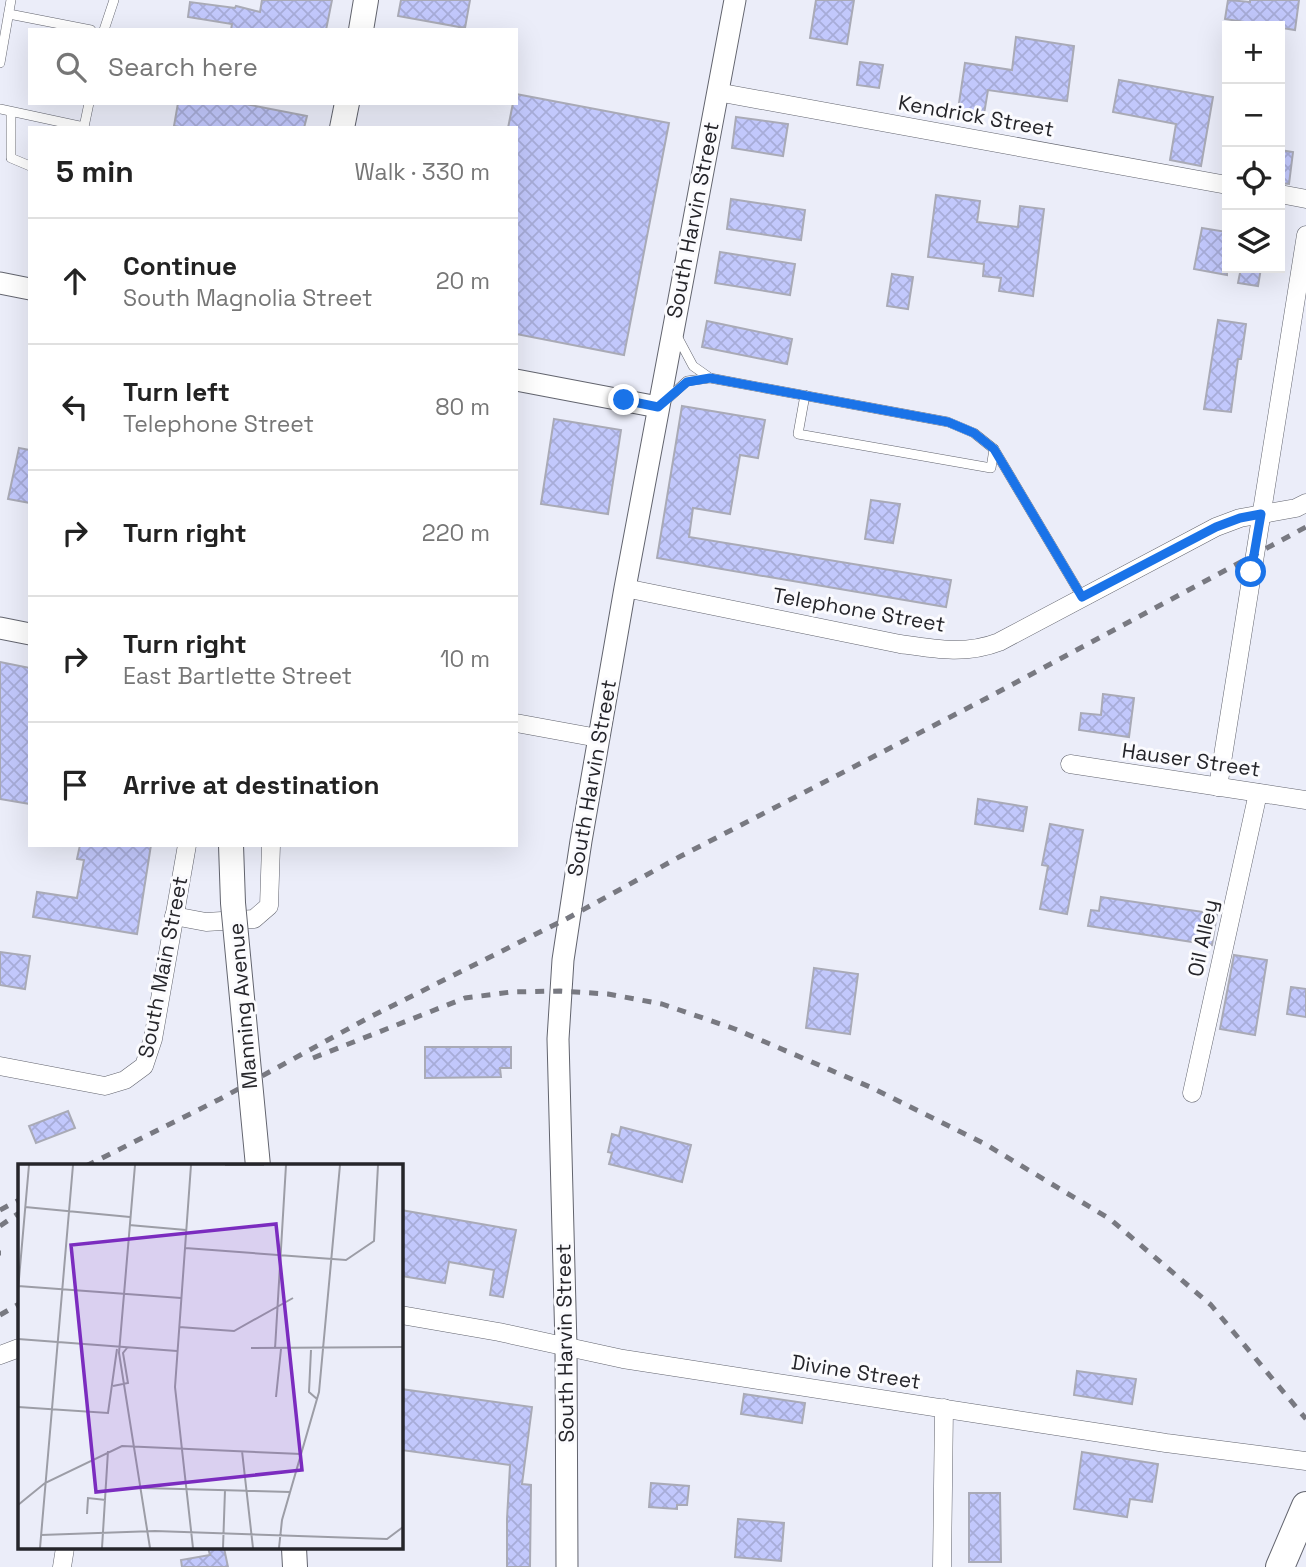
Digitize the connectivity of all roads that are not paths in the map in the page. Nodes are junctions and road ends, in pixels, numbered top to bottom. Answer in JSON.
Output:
{"nodes":[{"id":1,"x":11,"y":0,"type":"edge"},
{"id":2,"x":114,"y":0,"type":"edge"},
{"id":3,"x":366,"y":0,"type":"edge"},
{"id":4,"x":735,"y":0,"type":"edge"},
{"id":5,"x":9,"y":14,"type":"junction"},
{"id":6,"x":81,"y":28,"type":"edge"},
{"id":7,"x":105,"y":28,"type":"edge"},
{"id":8,"x":361,"y":28,"type":"edge"},
{"id":9,"x":0,"y":63,"type":"edge"},
{"id":10,"x":718,"y":92,"type":"junction"},
{"id":11,"x":89,"y":105,"type":"edge"},
{"id":12,"x":347,"y":105,"type":"edge"},
{"id":13,"x":0,"y":109,"type":"edge"},
{"id":14,"x":11,"y":113,"type":"junction"},
{"id":15,"x":80,"y":126,"type":"edge"},
{"id":16,"x":85,"y":126,"type":"edge"},
{"id":17,"x":342,"y":126,"type":"edge"},
{"id":18,"x":28,"y":166,"type":"edge"},
{"id":19,"x":1222,"y":183,"type":"edge"},
{"id":20,"x":1285,"y":195,"type":"edge"},
{"id":21,"x":1306,"y":199,"type":"edge"},
{"id":22,"x":1306,"y":235,"type":"edge"},
{"id":23,"x":0,"y":284,"type":"edge"},
{"id":24,"x":28,"y":289,"type":"edge"},
{"id":25,"x":673,"y":328,"type":"junction"},
{"id":26,"x":710,"y":378,"type":"junction"},
{"id":27,"x":518,"y":380,"type":"edge"},
{"id":28,"x":805,"y":395,"type":"junction"},
{"id":29,"x":658,"y":407,"type":"junction"},
{"id":30,"x":994,"y":449,"type":"junction"},
{"id":31,"x":1306,"y":503,"type":"edge"},
{"id":32,"x":1261,"y":514,"type":"junction"},
{"id":33,"x":625,"y":588,"type":"junction"},
{"id":34,"x":1082,"y":597,"type":"junction"},
{"id":35,"x":0,"y":628,"type":"edge"},
{"id":36,"x":28,"y":634,"type":"edge"},
{"id":37,"x":518,"y":723,"type":"edge"},
{"id":38,"x":598,"y":738,"type":"junction"},
{"id":39,"x":1070,"y":764,"type":"dead end"},
{"id":40,"x":1218,"y":787,"type":"junction"},
{"id":41,"x":1258,"y":793,"type":"junction"},
{"id":42,"x":1306,"y":800,"type":"edge"},
{"id":43,"x":187,"y":847,"type":"edge"},
{"id":44,"x":231,"y":847,"type":"edge"},
{"id":45,"x":271,"y":847,"type":"edge"},
{"id":46,"x":174,"y":916,"type":"junction"},
{"id":47,"x":0,"y":1066,"type":"edge"},
{"id":48,"x":1192,"y":1093,"type":"dead end"},
{"id":49,"x":258,"y":1164,"type":"edge"},
{"id":50,"x":402,"y":1315,"type":"edge"},
{"id":51,"x":566,"y":1346,"type":"junction"},
{"id":52,"x":18,"y":1348,"type":"edge"},
{"id":53,"x":0,"y":1355,"type":"edge"},
{"id":54,"x":944,"y":1408,"type":"junction"},
{"id":55,"x":1306,"y":1461,"type":"edge"},
{"id":56,"x":1306,"y":1506,"type":"edge"},
{"id":57,"x":567,"y":1567,"type":"edge"},
{"id":58,"x":942,"y":1567,"type":"edge"},
{"id":59,"x":1280,"y":1567,"type":"edge"}],
"edges":[{"from":1,"to":5,"type":"lane"},
{"from":2,"to":7,"type":"lane"},
{"from":3,"to":8,"type":"main road"},
{"from":4,"to":10,"type":"street","name":"South Harvin Street"},
{"from":5,"to":6,"type":"lane"},
{"from":5,"to":9,"type":"lane"},
{"from":10,"to":19,"type":"street","name":"Kendrick Street"},
{"from":10,"to":25,"type":"street","name":"South Harvin Street"},
{"from":11,"to":16,"type":"lane"},
{"from":12,"to":17,"type":"main road"},
{"from":13,"to":14,"type":"lane"},
{"from":14,"to":15,"type":"lane"},
{"from":14,"to":18,"type":"lane"},
{"from":20,"to":21,"type":"street"},
{"from":22,"to":32,"type":"street"},
{"from":23,"to":24,"type":"street"},
{"from":25,"to":26,"type":"lane"},
{"from":25,"to":29,"type":"street","name":"South Harvin Street"},
{"from":26,"to":28,"type":"lane"},
{"from":26,"to":29,"type":"lane"},
{"from":27,"to":29,"type":"street"},
{"from":28,"to":30,"type":"lane"},
{"from":28,"to":30,"type":"lane"},
{"from":29,"to":33,"type":"street","name":"South Harvin Street"},
{"from":30,"to":34,"type":"lane"},
{"from":31,"to":32,"type":"street","name":"Telephone Street"},
{"from":32,"to":34,"type":"street","name":"Telephone Street"},
{"from":32,"to":40,"type":"street"},
{"from":33,"to":34,"type":"street","name":"Telephone Street"},
{"from":33,"to":38,"type":"street","name":"South Harvin Street"},
{"from":35,"to":36,"type":"street"},
{"from":37,"to":38,"type":"street"},
{"from":38,"to":51,"type":"street","name":"South Harvin Street"},
{"from":39,"to":40,"type":"street","name":"Hauser Street"},
{"from":40,"to":41,"type":"street","name":"Hauser Street"},
{"from":41,"to":42,"type":"street","name":"Hauser Street"},
{"from":41,"to":48,"type":"street","name":"Oil Alley"},
{"from":43,"to":46,"type":"street","name":"South Main Street"},
{"from":44,"to":49,"type":"main road","name":"Manning Avenue","bridge":true},
{"from":45,"to":46,"type":"street"},
{"from":46,"to":47,"type":"street","name":"South Main Street"},
{"from":50,"to":51,"type":"street","name":"Divine Street"},
{"from":51,"to":54,"type":"street","name":"Divine Street"},
{"from":51,"to":57,"type":"street","name":"South Harvin Street"},
{"from":52,"to":53,"type":"street"},
{"from":54,"to":55,"type":"street","name":"Divine Street"},
{"from":54,"to":58,"type":"street"},
{"from":56,"to":59,"type":"main road"}]}
